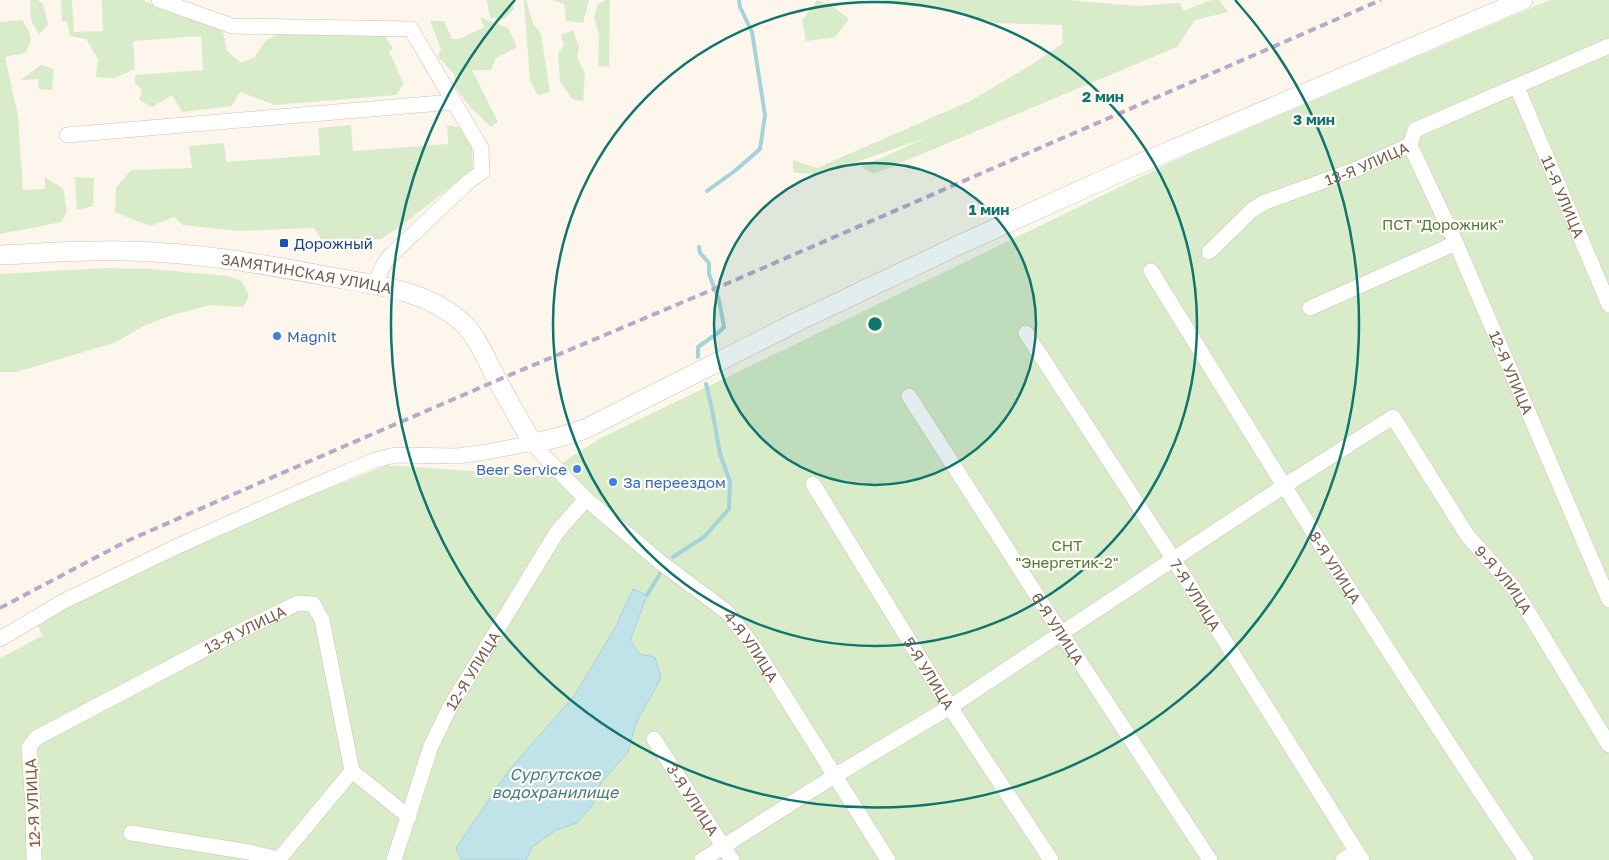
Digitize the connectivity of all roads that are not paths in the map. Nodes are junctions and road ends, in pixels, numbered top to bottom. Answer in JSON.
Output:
{"nodes":[{"id":1,"x":159,"y":0,"type":"edge"},
{"id":2,"x":1523,"y":0,"type":"edge"},
{"id":3,"x":1609,"y":46,"type":"edge"},
{"id":4,"x":1517,"y":87,"type":"junction"},
{"id":5,"x":454,"y":102,"type":"junction"},
{"id":6,"x":67,"y":135,"type":"dead end"},
{"id":7,"x":1410,"y":145,"type":"junction"},
{"id":8,"x":1456,"y":243,"type":"junction"},
{"id":9,"x":1209,"y":252,"type":"dead end"},
{"id":10,"x":0,"y":255,"type":"edge"},
{"id":11,"x":1150,"y":271,"type":"dead end"},
{"id":12,"x":376,"y":285,"type":"junction"},
{"id":13,"x":1609,"y":305,"type":"edge"},
{"id":14,"x":1310,"y":308,"type":"dead end"},
{"id":15,"x":1026,"y":333,"type":"dead end"},
{"id":16,"x":909,"y":396,"type":"dead end"},
{"id":17,"x":533,"y":443,"type":"junction"},
{"id":18,"x":813,"y":484,"type":"dead end"},
{"id":19,"x":1284,"y":486,"type":"junction"},
{"id":20,"x":586,"y":499,"type":"junction"},
{"id":21,"x":1174,"y":560,"type":"junction"},
{"id":22,"x":1603,"y":572,"type":"edge"},
{"id":23,"x":1609,"y":600,"type":"edge"},
{"id":24,"x":1061,"y":633,"type":"junction"},
{"id":25,"x":0,"y":639,"type":"edge"},
{"id":26,"x":950,"y":707,"type":"junction"},
{"id":27,"x":654,"y":739,"type":"dead end"},
{"id":28,"x":1609,"y":745,"type":"edge"},
{"id":29,"x":29,"y":747,"type":"joint"},
{"id":30,"x":352,"y":771,"type":"junction"},
{"id":31,"x":836,"y":775,"type":"junction"},
{"id":32,"x":409,"y":817,"type":"junction"},
{"id":33,"x":131,"y":834,"type":"dead end"},
{"id":34,"x":723,"y":846,"type":"junction"},
{"id":35,"x":1359,"y":856,"type":"edge"},
{"id":36,"x":34,"y":860,"type":"edge"},
{"id":37,"x":394,"y":860,"type":"edge"},
{"id":38,"x":702,"y":860,"type":"edge"},
{"id":39,"x":732,"y":860,"type":"edge"},
{"id":40,"x":888,"y":860,"type":"edge"},
{"id":41,"x":1051,"y":860,"type":"edge"},
{"id":42,"x":1210,"y":860,"type":"edge"},
{"id":43,"x":1343,"y":860,"type":"edge"},
{"id":44,"x":1526,"y":860,"type":"edge"}],
"edges":[{"from":1,"to":5,"type":"street"},
{"from":2,"to":17,"type":"street"},
{"from":3,"to":4,"type":"street","name":"13-Я УЛИЦА"},
{"from":4,"to":7,"type":"street","name":"13-Я УЛИЦА"},
{"from":4,"to":13,"type":"street","name":"11-Я УЛИЦА"},
{"from":5,"to":6,"type":"street"},
{"from":5,"to":12,"type":"street"},
{"from":7,"to":8,"type":"street","name":"12-Я УЛИЦА"},
{"from":7,"to":9,"type":"street","name":"13-Я УЛИЦА"},
{"from":8,"to":14,"type":"street"},
{"from":8,"to":22,"type":"street","name":"12-Я УЛИЦА"},
{"from":10,"to":12,"type":"street","name":"ЗАМЯТИНСКАЯ УЛИЦА"},
{"from":11,"to":19,"type":"street","name":"8-Я УЛИЦА"},
{"from":12,"to":17,"type":"street","name":"ЗАМЯТИНСКАЯ УЛИЦА"},
{"from":15,"to":21,"type":"street","name":"7-Я УЛИЦА"},
{"from":16,"to":24,"type":"street","name":"6-Я УЛИЦА"},
{"from":17,"to":20,"type":"street","name":"4-Я УЛИЦА"},
{"from":17,"to":25,"type":"street"},
{"from":18,"to":26,"type":"street","name":"5-Я УЛИЦА"},
{"from":19,"to":21,"type":"street"},
{"from":19,"to":28,"type":"street","name":"9-Я УЛИЦА"},
{"from":19,"to":44,"type":"street","name":"8-Я УЛИЦА"},
{"from":20,"to":31,"type":"street","name":"4-Я УЛИЦА"},
{"from":20,"to":32,"type":"street","name":"12-Я УЛИЦА"},
{"from":21,"to":24,"type":"street"},
{"from":21,"to":35,"type":"street","name":"7-Я УЛИЦА"},
{"from":22,"to":23,"type":"street","name":"12-Я УЛИЦА"},
{"from":24,"to":26,"type":"street"},
{"from":24,"to":42,"type":"street","name":"6-Я УЛИЦА"},
{"from":26,"to":31,"type":"street"},
{"from":26,"to":41,"type":"street","name":"5-Я УЛИЦА"},
{"from":27,"to":34,"type":"street","name":"3-Я УЛИЦА"},
{"from":29,"to":30,"type":"street","name":"13-Я УЛИЦА"},
{"from":29,"to":36,"type":"street","name":"12-Я УЛИЦА"},
{"from":30,"to":32,"type":"street"},
{"from":30,"to":33,"type":"street"},
{"from":31,"to":34,"type":"street"},
{"from":31,"to":40,"type":"street","name":"4-Я УЛИЦА"},
{"from":32,"to":37,"type":"street","name":"12-Я УЛИЦА"},
{"from":34,"to":38,"type":"street"},
{"from":34,"to":39,"type":"street","name":"3-Я УЛИЦА"},
{"from":35,"to":43,"type":"street"}]}
